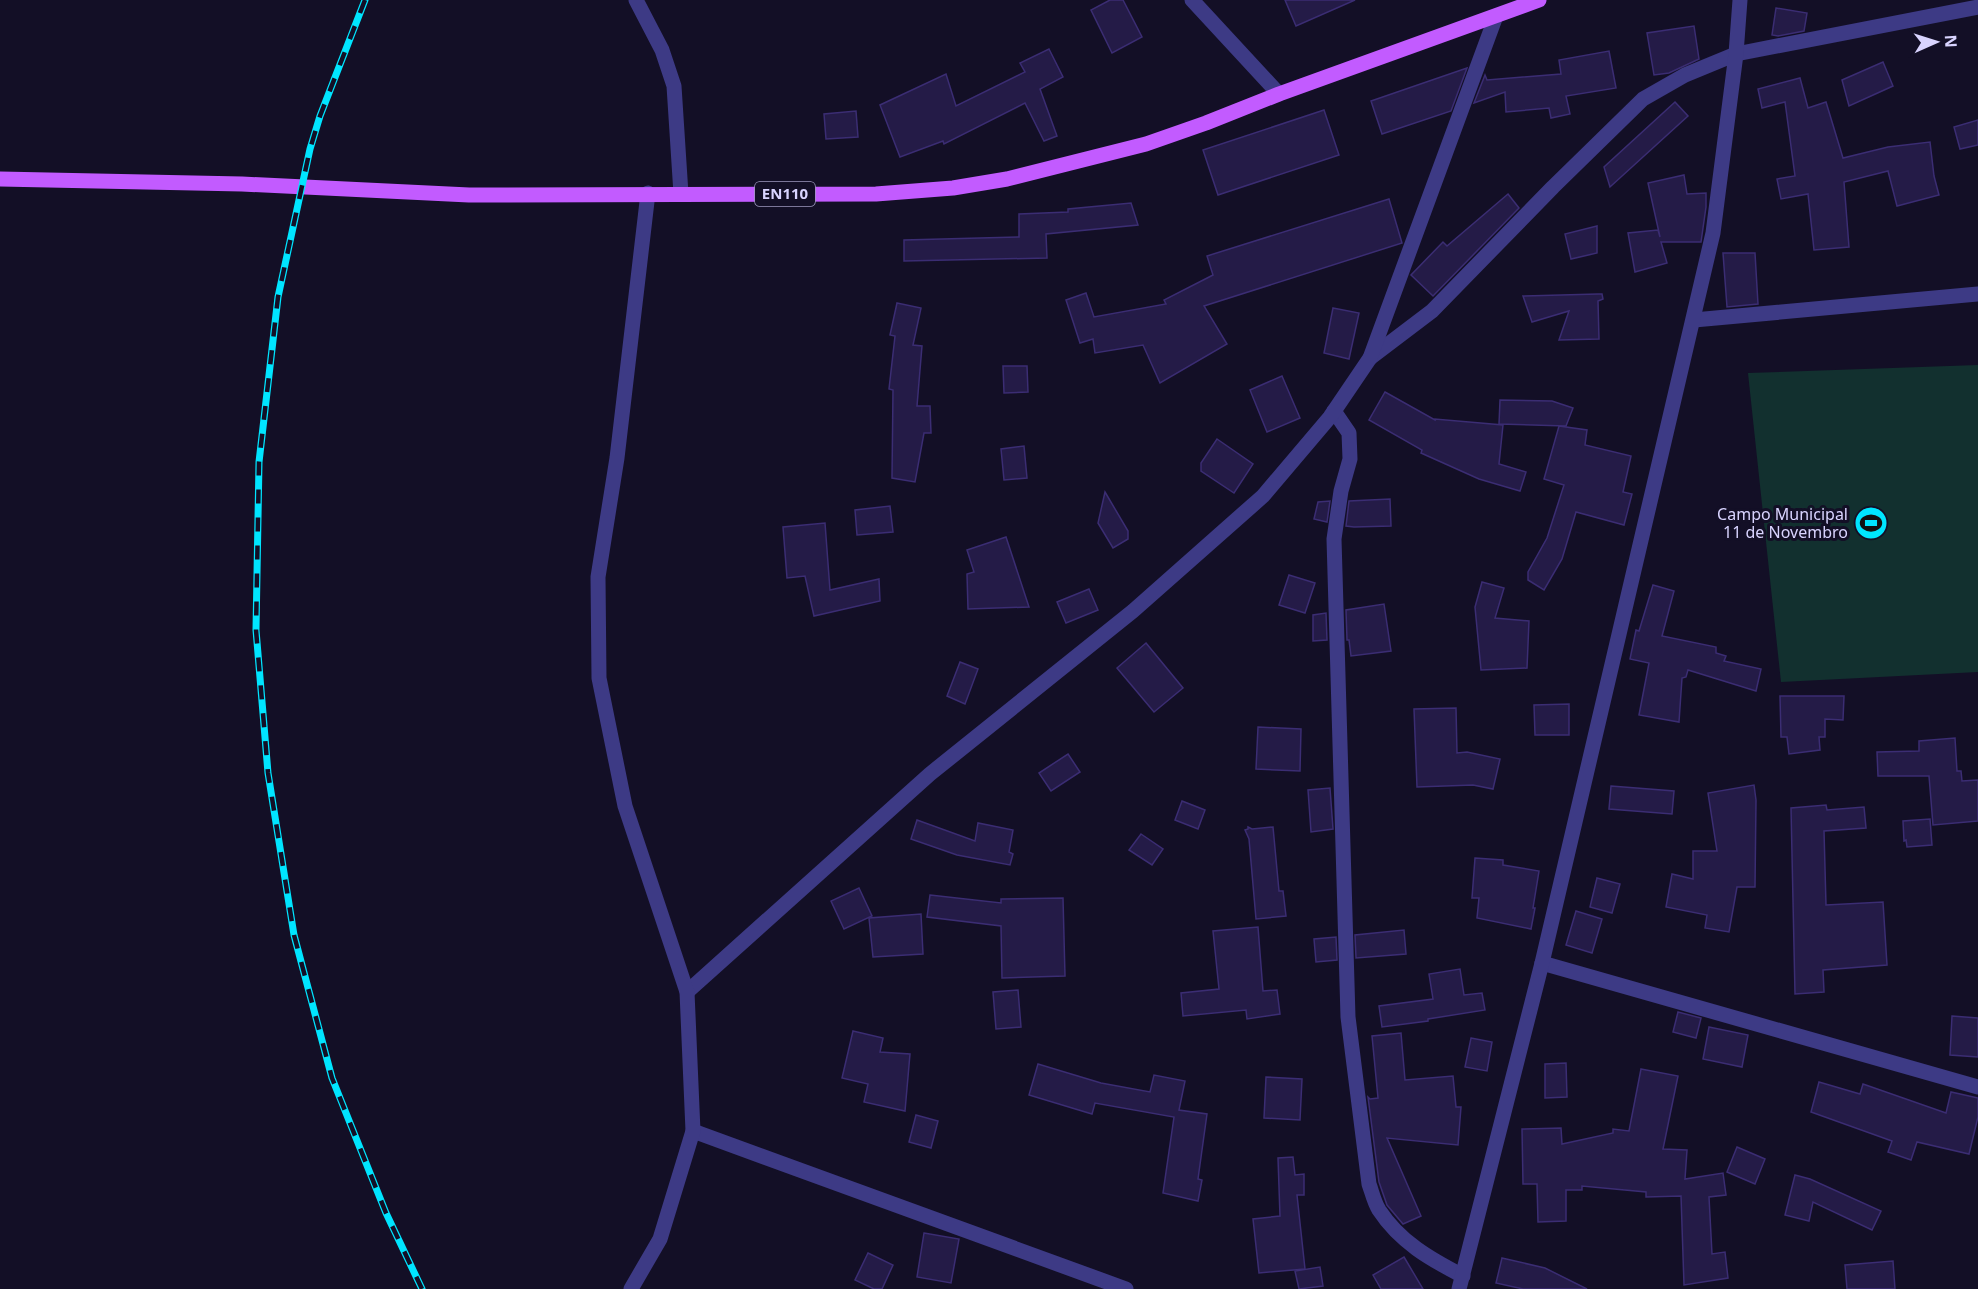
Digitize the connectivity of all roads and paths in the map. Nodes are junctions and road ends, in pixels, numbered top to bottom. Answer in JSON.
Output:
{"nodes":[{"id":1,"x":636,"y":0,"type":"edge"},
{"id":2,"x":1192,"y":0,"type":"edge"},
{"id":3,"x":1539,"y":0,"type":"edge"},
{"id":4,"x":1740,"y":0,"type":"edge"},
{"id":5,"x":1978,"y":7,"type":"edge"},
{"id":6,"x":1496,"y":16,"type":"junction"},
{"id":7,"x":1736,"y":54,"type":"junction"},
{"id":8,"x":1279,"y":94,"type":"junction"},
{"id":9,"x":0,"y":179,"type":"edge"},
{"id":10,"x":648,"y":193,"type":"junction"},
{"id":11,"x":681,"y":194,"type":"junction"},
{"id":12,"x":1978,"y":294,"type":"edge"},
{"id":13,"x":1694,"y":320,"type":"junction"},
{"id":14,"x":1370,"y":358,"type":"junction"},
{"id":15,"x":1334,"y":411,"type":"junction"},
{"id":16,"x":1542,"y":963,"type":"junction"},
{"id":17,"x":687,"y":992,"type":"junction"},
{"id":18,"x":1978,"y":1087,"type":"edge"},
{"id":19,"x":693,"y":1131,"type":"junction"},
{"id":20,"x":1461,"y":1282,"type":"edge"},
{"id":21,"x":631,"y":1289,"type":"edge"},
{"id":22,"x":1126,"y":1289,"type":"edge"}],
"edges":[{"from":1,"to":11,"type":"street"},
{"from":2,"to":8,"type":"street"},
{"from":3,"to":6,"type":"main road","number":"EN110"},
{"from":4,"to":7,"type":"street"},
{"from":5,"to":7,"type":"street"},
{"from":6,"to":8,"type":"main road","number":"EN110"},
{"from":6,"to":14,"type":"street"},
{"from":7,"to":13,"type":"street"},
{"from":7,"to":14,"type":"street"},
{"from":8,"to":11,"type":"main road","number":"EN110"},
{"from":9,"to":10,"type":"main road","number":"EN110"},
{"from":10,"to":11,"type":"main road","number":"EN110"},
{"from":10,"to":17,"type":"street"},
{"from":12,"to":13,"type":"street"},
{"from":13,"to":16,"type":"street"},
{"from":14,"to":15,"type":"street"},
{"from":15,"to":17,"type":"street"},
{"from":15,"to":20,"type":"street"},
{"from":16,"to":18,"type":"street"},
{"from":16,"to":20,"type":"street"},
{"from":17,"to":19,"type":"street"},
{"from":19,"to":21,"type":"street"},
{"from":19,"to":22,"type":"street"}]}
